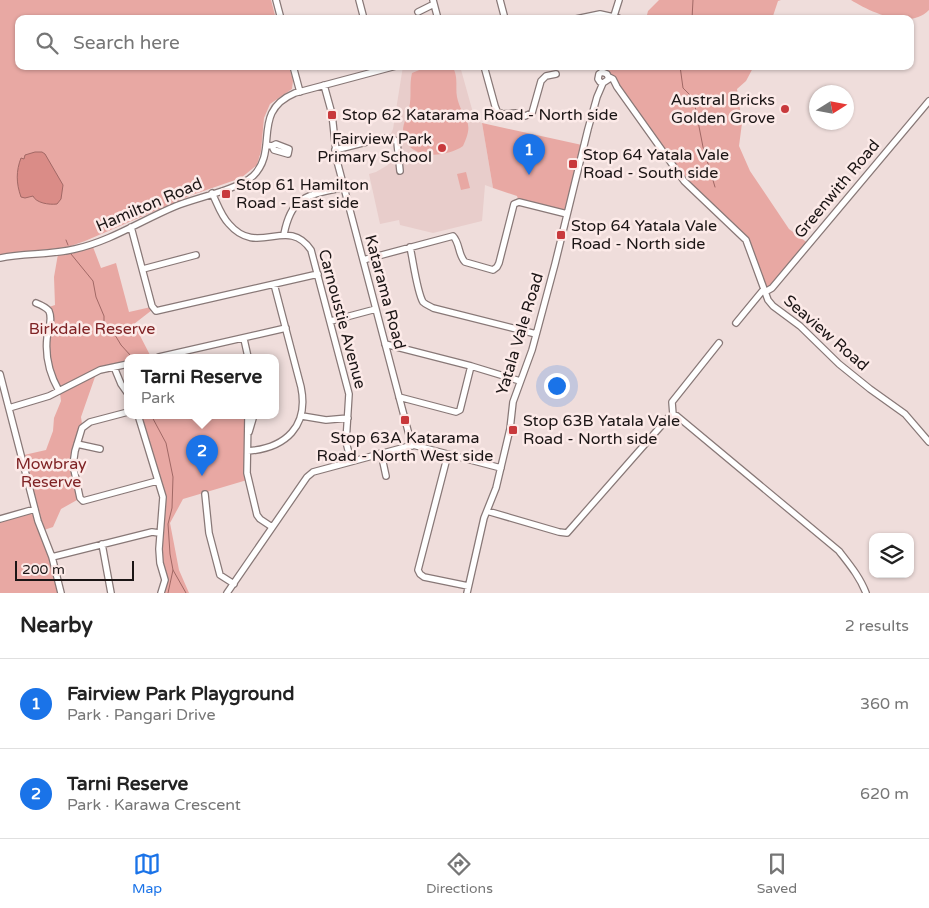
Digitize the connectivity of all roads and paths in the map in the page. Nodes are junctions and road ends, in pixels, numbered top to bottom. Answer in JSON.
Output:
{"nodes":[{"id":1,"x":276,"y":0,"type":"edge"},
{"id":2,"x":359,"y":0,"type":"edge"},
{"id":3,"x":500,"y":0,"type":"edge"},
{"id":4,"x":621,"y":0,"type":"edge"},
{"id":5,"x":434,"y":2,"type":"edge"},
{"id":6,"x":418,"y":12,"type":"dead end"},
{"id":7,"x":280,"y":15,"type":"edge"},
{"id":8,"x":363,"y":15,"type":"edge"},
{"id":9,"x":437,"y":15,"type":"edge"},
{"id":10,"x":504,"y":15,"type":"edge"},
{"id":11,"x":617,"y":15,"type":"edge"},
{"id":12,"x":294,"y":70,"type":"edge"},
{"id":13,"x":372,"y":70,"type":"edge"},
{"id":14,"x":485,"y":70,"type":"edge"},
{"id":15,"x":556,"y":74,"type":"dead end"},
{"id":16,"x":605,"y":74,"type":"edge"},
{"id":17,"x":324,"y":85,"type":"junction"},
{"id":18,"x":300,"y":92,"type":"junction"},
{"id":19,"x":929,"y":101,"type":"edge"},
{"id":20,"x":335,"y":150,"type":"junction"},
{"id":21,"x":400,"y":171,"type":"dead end"},
{"id":22,"x":344,"y":187,"type":"junction"},
{"id":23,"x":212,"y":194,"type":"junction"},
{"id":24,"x":567,"y":214,"type":"junction"},
{"id":25,"x":131,"y":227,"type":"junction"},
{"id":26,"x":284,"y":234,"type":"junction"},
{"id":27,"x":410,"y":247,"type":"junction"},
{"id":28,"x":196,"y":255,"type":"dead end"},
{"id":29,"x":0,"y":258,"type":"edge"},
{"id":30,"x":363,"y":260,"type":"junction"},
{"id":31,"x":143,"y":269,"type":"junction"},
{"id":32,"x":318,"y":274,"type":"junction"},
{"id":33,"x":274,"y":284,"type":"junction"},
{"id":34,"x":765,"y":291,"type":"junction"},
{"id":35,"x":36,"y":302,"type":"dead end"},
{"id":36,"x":376,"y":309,"type":"junction"},
{"id":37,"x":331,"y":322,"type":"junction"},
{"id":38,"x":736,"y":323,"type":"dead end"},
{"id":39,"x":286,"y":328,"type":"junction"},
{"id":40,"x":536,"y":334,"type":"junction"},
{"id":41,"x":244,"y":339,"type":"junction"},
{"id":42,"x":719,"y":343,"type":"dead end"},
{"id":43,"x":385,"y":344,"type":"junction"},
{"id":44,"x":173,"y":354,"type":"edge"},
{"id":45,"x":247,"y":354,"type":"edge"},
{"id":46,"x":124,"y":365,"type":"edge"},
{"id":47,"x":471,"y":366,"type":"junction"},
{"id":48,"x":114,"y":367,"type":"junction"},
{"id":49,"x":0,"y":374,"type":"edge"},
{"id":50,"x":520,"y":381,"type":"junction"},
{"id":51,"x":124,"y":388,"type":"edge"},
{"id":52,"x":59,"y":390,"type":"junction"},
{"id":53,"x":399,"y":397,"type":"junction"},
{"id":54,"x":9,"y":408,"type":"junction"},
{"id":55,"x":124,"y":413,"type":"edge"},
{"id":56,"x":302,"y":416,"type":"junction"},
{"id":57,"x":670,"y":416,"type":"junction"},
{"id":58,"x":348,"y":418,"type":"junction"},
{"id":59,"x":139,"y":419,"type":"edge"},
{"id":60,"x":248,"y":419,"type":"edge"},
{"id":61,"x":253,"y":419,"type":"edge"},
{"id":62,"x":248,"y":434,"type":"junction"},
{"id":63,"x":929,"y":442,"type":"edge"},
{"id":64,"x":77,"y":444,"type":"junction"},
{"id":65,"x":412,"y":446,"type":"junction"},
{"id":66,"x":100,"y":449,"type":"dead end"},
{"id":67,"x":248,"y":451,"type":"junction"},
{"id":68,"x":381,"y":453,"type":"junction"},
{"id":69,"x":448,"y":454,"type":"junction"},
{"id":70,"x":351,"y":461,"type":"junction"},
{"id":71,"x":501,"y":468,"type":"junction"},
{"id":72,"x":386,"y":476,"type":"dead end"},
{"id":73,"x":157,"y":481,"type":"junction"},
{"id":74,"x":205,"y":494,"type":"dead end"},
{"id":75,"x":35,"y":509,"type":"junction"},
{"id":76,"x":487,"y":511,"type":"junction"},
{"id":77,"x":0,"y":518,"type":"edge"},
{"id":78,"x":272,"y":527,"type":"junction"},
{"id":79,"x":159,"y":533,"type":"junction"},
{"id":80,"x":102,"y":544,"type":"junction"},
{"id":81,"x":52,"y":557,"type":"junction"},
{"id":82,"x":234,"y":584,"type":"junction"},
{"id":83,"x":468,"y":590,"type":"edge"},
{"id":84,"x":61,"y":593,"type":"edge"},
{"id":85,"x":111,"y":593,"type":"edge"},
{"id":86,"x":161,"y":593,"type":"edge"},
{"id":87,"x":227,"y":593,"type":"edge"},
{"id":88,"x":866,"y":593,"type":"edge"}],
"edges":[{"from":1,"to":7,"type":"street"},
{"from":2,"to":8,"type":"street"},
{"from":3,"to":10,"type":"street"},
{"from":4,"to":11,"type":"street"},
{"from":5,"to":6,"type":"street"},
{"from":5,"to":9,"type":"street"},
{"from":12,"to":18,"type":"street"},
{"from":13,"to":17,"type":"street","name":"Hamilton Road"},
{"from":14,"to":15,"type":"street"},
{"from":16,"to":24,"type":"street","name":"Yatala Vale Road"},
{"from":16,"to":34,"type":"street","name":"Seaview Road"},
{"from":17,"to":18,"type":"street","name":"Hamilton Road"},
{"from":17,"to":20,"type":"street","name":"Katarama Road"},
{"from":18,"to":23,"type":"street","name":"Hamilton Road"},
{"from":19,"to":34,"type":"street","name":"Greenwith Road"},
{"from":20,"to":21,"type":"street"},
{"from":20,"to":22,"type":"street","name":"Katarama Road"},
{"from":22,"to":26,"type":"street"},
{"from":22,"to":30,"type":"street","name":"Katarama Road"},
{"from":23,"to":25,"type":"street","name":"Hamilton Road"},
{"from":23,"to":26,"type":"street"},
{"from":24,"to":27,"type":"street"},
{"from":24,"to":40,"type":"street","name":"Yatala Vale Road"},
{"from":25,"to":29,"type":"street","name":"Hamilton Road"},
{"from":25,"to":31,"type":"street"},
{"from":26,"to":32,"type":"street","name":"Carnoustie Avenue"},
{"from":27,"to":30,"type":"street"},
{"from":27,"to":40,"type":"street"},
{"from":28,"to":31,"type":"street"},
{"from":30,"to":36,"type":"street","name":"Katarama Road"},
{"from":31,"to":33,"type":"street"},
{"from":32,"to":33,"type":"street"},
{"from":32,"to":37,"type":"street","name":"Carnoustie Avenue"},
{"from":33,"to":39,"type":"street"},
{"from":34,"to":38,"type":"street","name":"Greenwith Road"},
{"from":34,"to":63,"type":"street","name":"Seaview Road"},
{"from":35,"to":52,"type":"street"},
{"from":36,"to":37,"type":"street"},
{"from":36,"to":43,"type":"street","name":"Katarama Road"},
{"from":37,"to":58,"type":"street","name":"Carnoustie Avenue"},
{"from":39,"to":41,"type":"street"},
{"from":39,"to":56,"type":"street"},
{"from":40,"to":50,"type":"street","name":"Yatala Vale Road"},
{"from":41,"to":44,"type":"street"},
{"from":41,"to":45,"type":"street"},
{"from":42,"to":57,"type":"street"},
{"from":43,"to":47,"type":"street"},
{"from":43,"to":53,"type":"street","name":"Katarama Road"},
{"from":46,"to":48,"type":"street"},
{"from":47,"to":50,"type":"street"},
{"from":47,"to":53,"type":"street"},
{"from":48,"to":51,"type":"street"},
{"from":48,"to":52,"type":"street"},
{"from":49,"to":54,"type":"street"},
{"from":50,"to":71,"type":"street","name":"Yatala Vale Road"},
{"from":52,"to":54,"type":"street"},
{"from":53,"to":65,"type":"street","name":"Katarama Road"},
{"from":54,"to":75,"type":"street"},
{"from":55,"to":64,"type":"street"},
{"from":56,"to":58,"type":"street"},
{"from":56,"to":67,"type":"street"},
{"from":57,"to":76,"type":"street"},
{"from":57,"to":88,"type":"street"},
{"from":58,"to":70,"type":"street","name":"Carnoustie Avenue"},
{"from":59,"to":73,"type":"street"},
{"from":60,"to":62,"type":"street"},
{"from":61,"to":62,"type":"street"},
{"from":62,"to":67,"type":"street"},
{"from":64,"to":66,"type":"street"},
{"from":64,"to":73,"type":"street"},
{"from":65,"to":68,"type":"street"},
{"from":65,"to":69,"type":"street"},
{"from":67,"to":78,"type":"street"},
{"from":68,"to":70,"type":"street"},
{"from":68,"to":72,"type":"street"},
{"from":69,"to":71,"type":"street"},
{"from":69,"to":83,"type":"street"},
{"from":70,"to":78,"type":"street"},
{"from":71,"to":76,"type":"street","name":"Yatala Vale Road"},
{"from":73,"to":79,"type":"street"},
{"from":74,"to":82,"type":"street"},
{"from":75,"to":77,"type":"street"},
{"from":75,"to":81,"type":"street"},
{"from":76,"to":83,"type":"street","name":"Yatala Vale Road"},
{"from":78,"to":82,"type":"street"},
{"from":79,"to":80,"type":"street"},
{"from":79,"to":86,"type":"street"},
{"from":80,"to":81,"type":"street"},
{"from":80,"to":85,"type":"street"},
{"from":81,"to":84,"type":"street"},
{"from":82,"to":87,"type":"street"}]}
